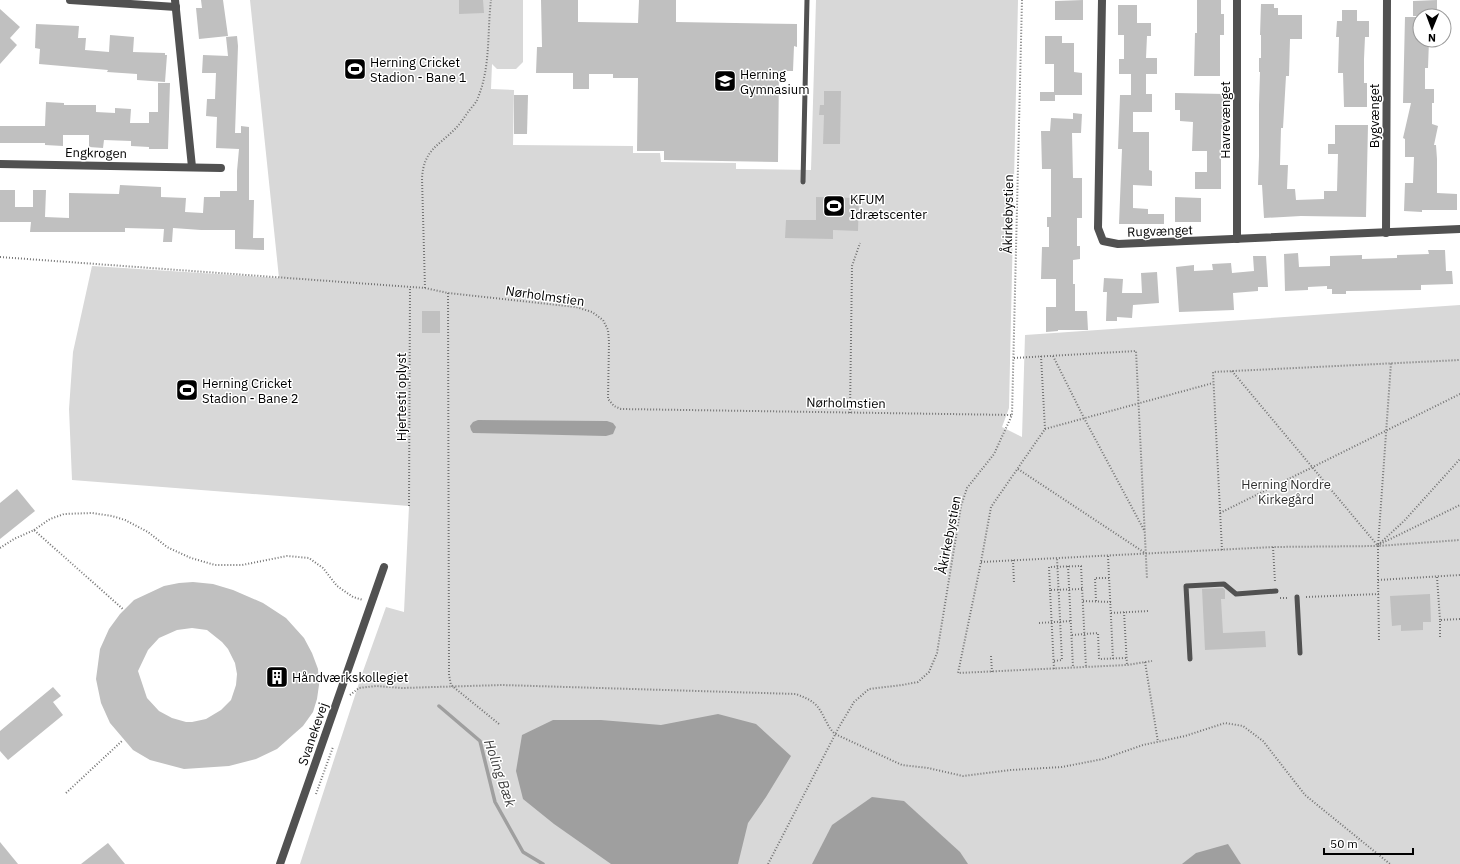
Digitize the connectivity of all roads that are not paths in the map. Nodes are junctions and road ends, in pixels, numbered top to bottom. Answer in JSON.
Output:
{"nodes":[{"id":1,"x":70,"y":0,"type":"edge"},
{"id":2,"x":807,"y":0,"type":"edge"},
{"id":3,"x":1102,"y":0,"type":"edge"},
{"id":4,"x":1237,"y":0,"type":"edge"},
{"id":5,"x":1387,"y":0,"type":"edge"},
{"id":6,"x":176,"y":3,"type":"edge"},
{"id":7,"x":0,"y":164,"type":"edge"},
{"id":8,"x":192,"y":167,"type":"junction"},
{"id":9,"x":221,"y":168,"type":"dead end"},
{"id":10,"x":803,"y":182,"type":"dead end"},
{"id":11,"x":1460,"y":230,"type":"edge"},
{"id":12,"x":1386,"y":233,"type":"junction"},
{"id":13,"x":1237,"y":239,"type":"junction"},
{"id":14,"x":384,"y":567,"type":"dead end"},
{"id":15,"x":1276,"y":591,"type":"road end"},
{"id":16,"x":1297,"y":598,"type":"road end"},
{"id":17,"x":1300,"y":653,"type":"dead end"},
{"id":18,"x":1190,"y":659,"type":"dead end"},
{"id":19,"x":280,"y":864,"type":"edge"}],
"edges":[{"from":1,"to":6,"type":"street"},
{"from":2,"to":10,"type":"lane"},
{"from":3,"to":13,"type":"street","name":"Rugvænget"},
{"from":4,"to":13,"type":"street","name":"Havrevænget"},
{"from":5,"to":12,"type":"street","name":"Bygvænget"},
{"from":6,"to":8,"type":"street"},
{"from":7,"to":8,"type":"street","name":"Engkrogen"},
{"from":8,"to":9,"type":"street","name":"Engkrogen"},
{"from":11,"to":12,"type":"street","name":"Rugvænget"},
{"from":12,"to":13,"type":"street","name":"Rugvænget"},
{"from":14,"to":19,"type":"street","name":"Svanekevej"},
{"from":15,"to":18,"type":"lane"},
{"from":16,"to":17,"type":"lane"}]}
